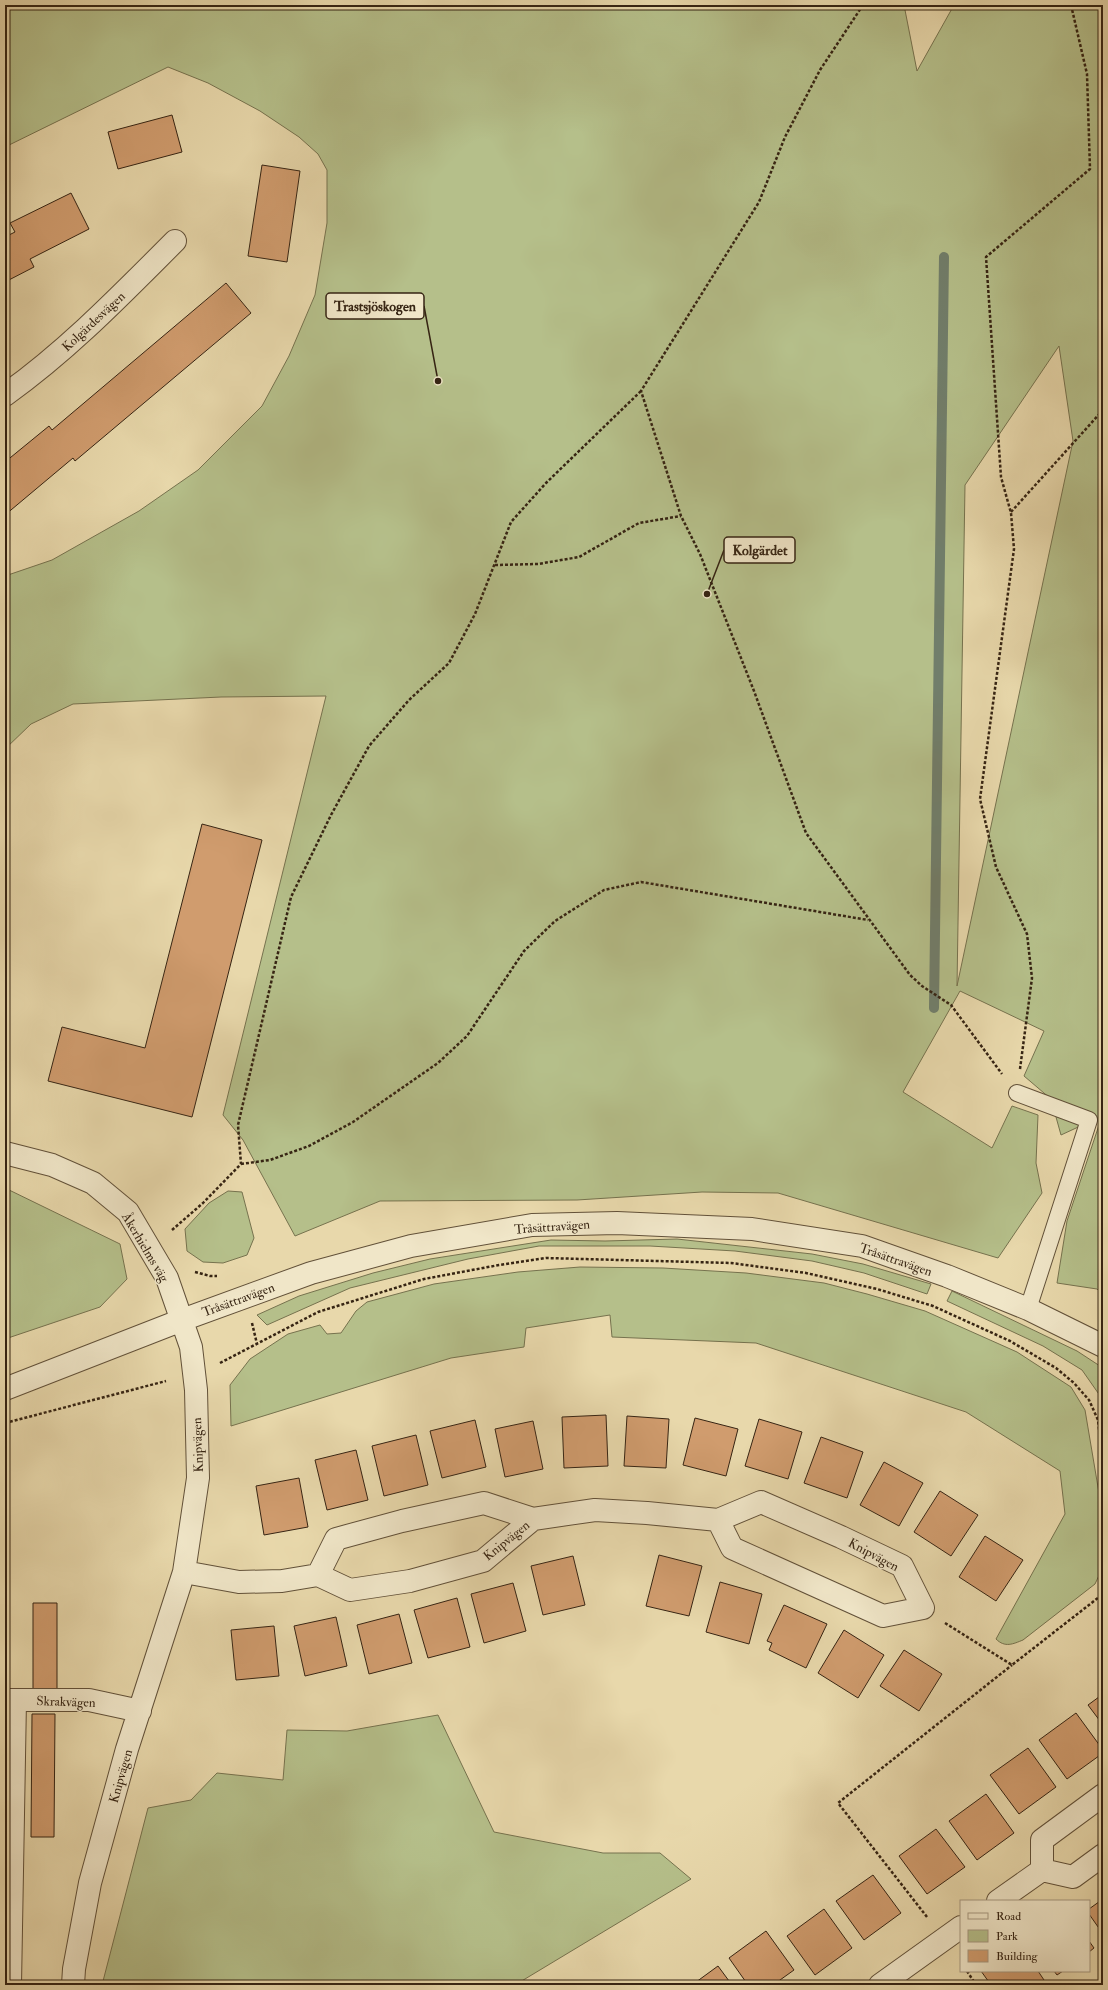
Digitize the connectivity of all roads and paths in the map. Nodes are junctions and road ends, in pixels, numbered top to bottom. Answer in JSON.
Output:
{"nodes":[{"id":1,"x":863,"y":5,"type":"edge"},
{"id":2,"x":1071,"y":5,"type":"edge"},
{"id":3,"x":175,"y":241,"type":"dead end"},
{"id":4,"x":641,"y":391,"type":"junction"},
{"id":5,"x":5,"y":395,"type":"edge"},
{"id":6,"x":1103,"y":410,"type":"edge"},
{"id":7,"x":1010,"y":513,"type":"junction"},
{"id":8,"x":681,"y":516,"type":"junction"},
{"id":9,"x":495,"y":565,"type":"junction"},
{"id":10,"x":868,"y":920,"type":"junction"},
{"id":11,"x":1017,"y":1093,"type":"junction"},
{"id":12,"x":5,"y":1152,"type":"edge"},
{"id":13,"x":241,"y":1164,"type":"junction"},
{"id":14,"x":171,"y":1231,"type":"dead end"},
{"id":15,"x":1028,"y":1309,"type":"junction"},
{"id":16,"x":182,"y":1320,"type":"junction"},
{"id":17,"x":1103,"y":1346,"type":"edge"},
{"id":18,"x":194,"y":1372,"type":"junction"},
{"id":19,"x":5,"y":1389,"type":"edge"},
{"id":20,"x":5,"y":1423,"type":"edge"},
{"id":21,"x":1103,"y":1466,"type":"edge"},
{"id":22,"x":533,"y":1519,"type":"junction"},
{"id":23,"x":718,"y":1520,"type":"junction"},
{"id":24,"x":184,"y":1572,"type":"junction"},
{"id":25,"x":318,"y":1575,"type":"junction"},
{"id":26,"x":1103,"y":1594,"type":"edge"},
{"id":27,"x":923,"y":1608,"type":"junction"},
{"id":28,"x":1012,"y":1665,"type":"junction"},
{"id":29,"x":10,"y":1700,"type":"edge"},
{"id":30,"x":140,"y":1711,"type":"junction"},
{"id":31,"x":1103,"y":1794,"type":"edge"},
{"id":32,"x":1103,"y":1855,"type":"edge"},
{"id":33,"x":1042,"y":1870,"type":"junction"},
{"id":34,"x":999,"y":1900,"type":"edge"},
{"id":35,"x":953,"y":1933,"type":"edge"},
{"id":36,"x":967,"y":1972,"type":"edge"},
{"id":37,"x":8,"y":1982,"type":"edge"},
{"id":38,"x":73,"y":1985,"type":"edge"},
{"id":39,"x":880,"y":1985,"type":"edge"},
{"id":40,"x":976,"y":1985,"type":"edge"}],
"edges":[{"from":1,"to":4,"type":"path"},
{"from":2,"to":7,"type":"path"},
{"from":3,"to":5,"type":"street","name":"Kolgärdesvägen"},
{"from":4,"to":8,"type":"path"},
{"from":4,"to":9,"type":"path"},
{"from":6,"to":7,"type":"path"},
{"from":7,"to":11,"type":"path"},
{"from":8,"to":9,"type":"path"},
{"from":8,"to":10,"type":"path"},
{"from":9,"to":13,"type":"path"},
{"from":10,"to":11,"type":"path"},
{"from":10,"to":13,"type":"path"},
{"from":11,"to":15,"type":"lane"},
{"from":12,"to":16,"type":"street","name":"Åkerhielms väg"},
{"from":13,"to":14,"type":"path"},
{"from":15,"to":16,"type":"street","name":"Tråsättravägen"},
{"from":15,"to":17,"type":"street","name":"Tråsättravägen"},
{"from":16,"to":18,"type":"street","name":"Knipvägen"},
{"from":16,"to":19,"type":"street","name":"Tråsättravägen"},
{"from":18,"to":20,"type":"path"},
{"from":18,"to":21,"type":"path"},
{"from":18,"to":24,"type":"street","name":"Knipvägen"},
{"from":22,"to":23,"type":"street","name":"Knipvägen"},
{"from":22,"to":25,"type":"street","name":"Knipvägen"},
{"from":22,"to":25,"type":"street","name":"Knipvägen"},
{"from":23,"to":27,"type":"street"},
{"from":23,"to":27,"type":"street","name":"Knipvägen"},
{"from":24,"to":25,"type":"street"},
{"from":24,"to":30,"type":"street","name":"Knipvägen"},
{"from":26,"to":28,"type":"path"},
{"from":27,"to":28,"type":"path"},
{"from":28,"to":35,"type":"path"},
{"from":29,"to":30,"type":"street","name":"Skrakvägen"},
{"from":29,"to":37,"type":"street","name":"Skrakvägen"},
{"from":30,"to":38,"type":"street","name":"Knipvägen"},
{"from":31,"to":33,"type":"street"},
{"from":32,"to":33,"type":"street"},
{"from":33,"to":34,"type":"street"},
{"from":35,"to":39,"type":"street"},
{"from":36,"to":40,"type":"path"}]}
